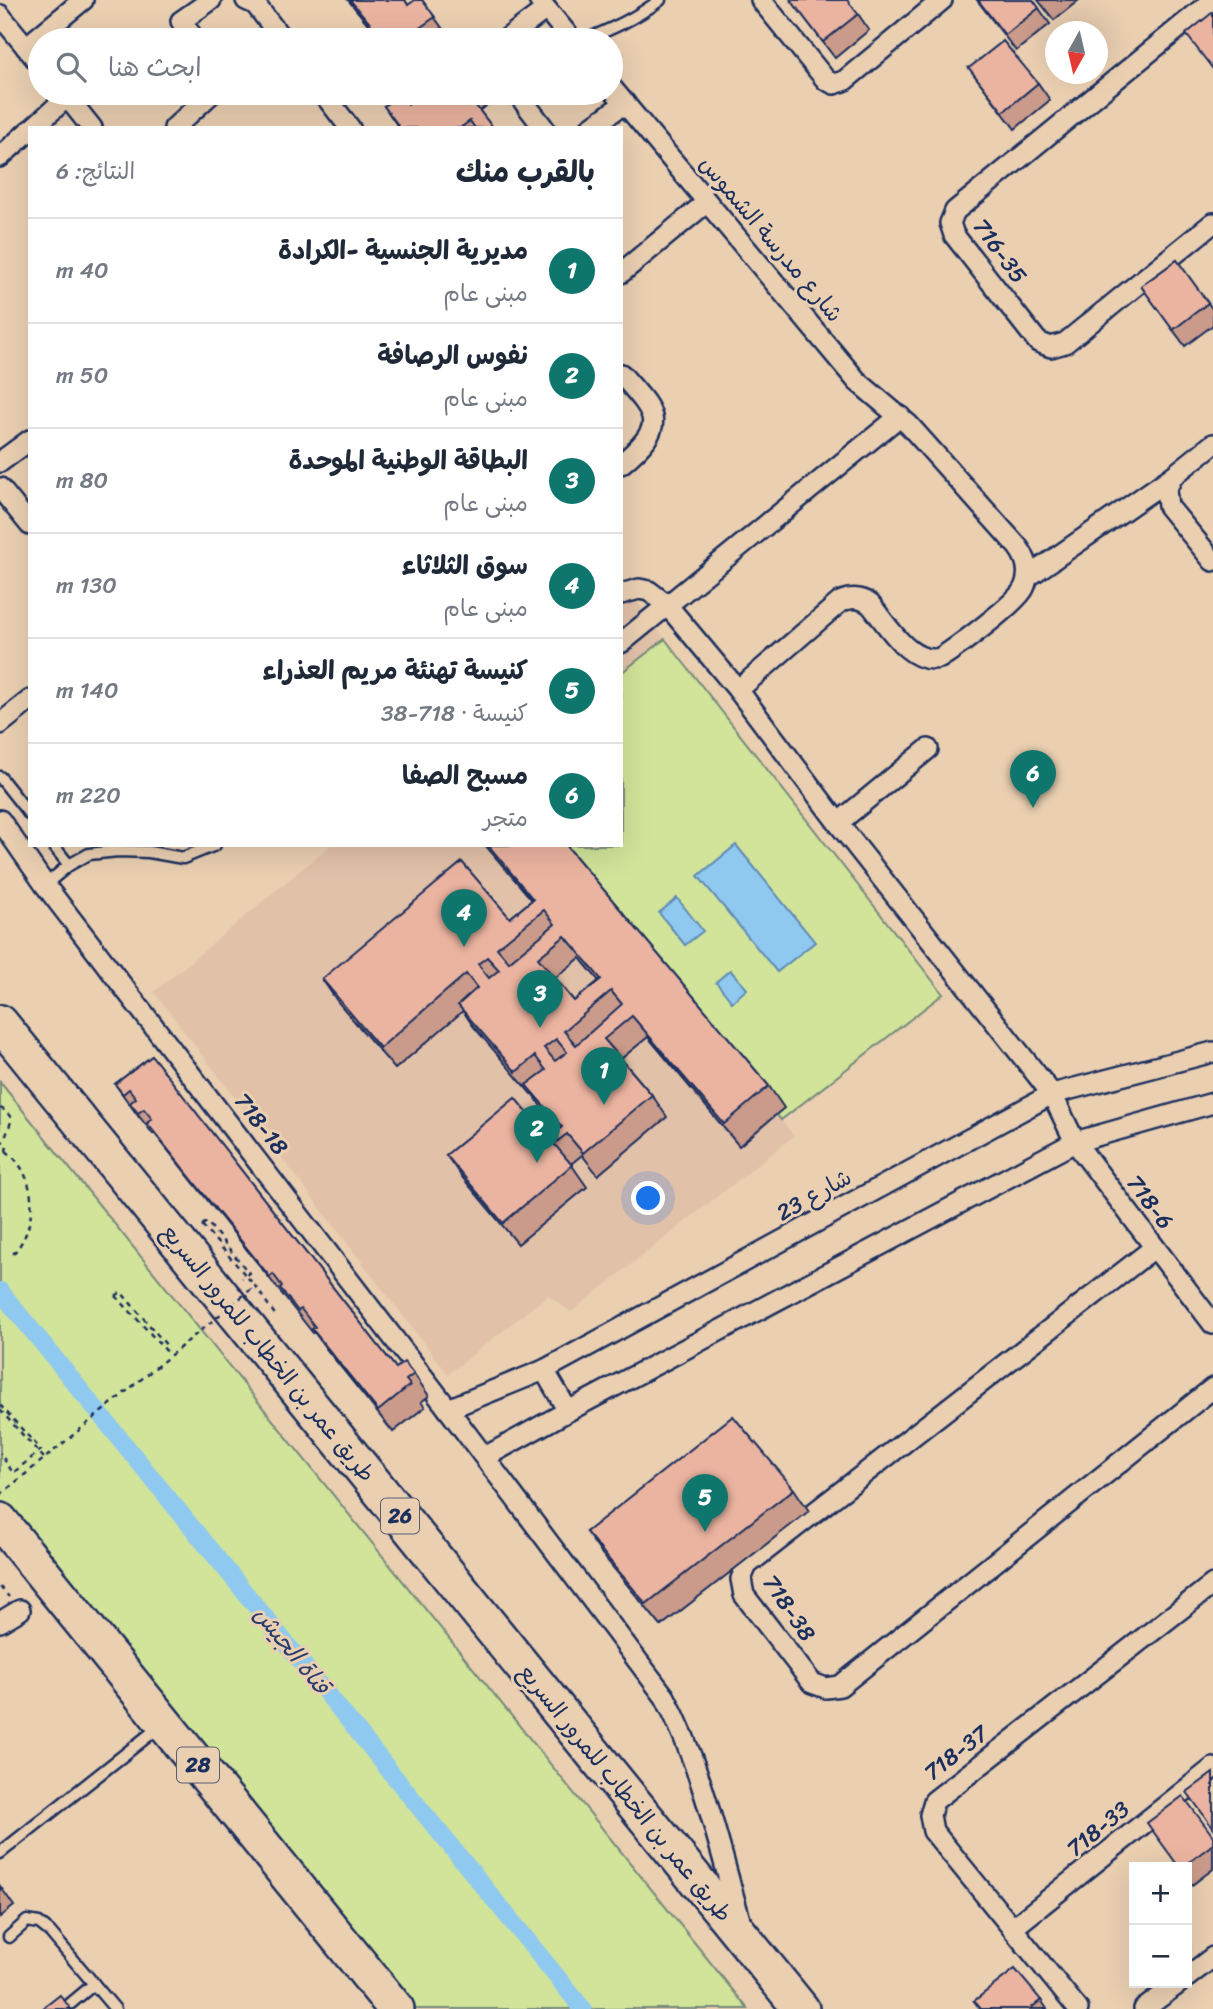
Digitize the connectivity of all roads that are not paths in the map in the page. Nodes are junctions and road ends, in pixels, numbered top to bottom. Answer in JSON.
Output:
{"nodes":[{"id":1,"x":83,"y":0,"type":"edge"},
{"id":2,"x":211,"y":0,"type":"edge"},
{"id":3,"x":246,"y":0,"type":"edge"},
{"id":4,"x":660,"y":0,"type":"edge"},
{"id":5,"x":761,"y":0,"type":"edge"},
{"id":6,"x":942,"y":0,"type":"edge"},
{"id":7,"x":1213,"y":0,"type":"edge"},
{"id":8,"x":542,"y":5,"type":"edge"},
{"id":9,"x":0,"y":15,"type":"edge"},
{"id":10,"x":49,"y":28,"type":"edge"},
{"id":11,"x":186,"y":28,"type":"edge"},
{"id":12,"x":274,"y":28,"type":"edge"},
{"id":13,"x":518,"y":28,"type":"edge"},
{"id":14,"x":562,"y":28,"type":"edge"},
{"id":15,"x":614,"y":28,"type":"edge"},
{"id":16,"x":26,"y":47,"type":"joint"},
{"id":17,"x":28,"y":49,"type":"edge"},
{"id":18,"x":623,"y":101,"type":"edge"},
{"id":19,"x":625,"y":103,"type":"joint"},
{"id":20,"x":56,"y":105,"type":"edge"},
{"id":21,"x":74,"y":105,"type":"edge"},
{"id":22,"x":199,"y":105,"type":"edge"},
{"id":23,"x":332,"y":105,"type":"edge"},
{"id":24,"x":526,"y":105,"type":"edge"},
{"id":25,"x":622,"y":105,"type":"edge"},
{"id":26,"x":34,"y":126,"type":"edge"},
{"id":27,"x":90,"y":126,"type":"edge"},
{"id":28,"x":176,"y":126,"type":"edge"},
{"id":29,"x":348,"y":126,"type":"edge"},
{"id":30,"x":542,"y":126,"type":"edge"},
{"id":31,"x":593,"y":126,"type":"edge"},
{"id":32,"x":28,"y":132,"type":"edge"},
{"id":33,"x":0,"y":157,"type":"edge"},
{"id":34,"x":707,"y":202,"type":"junction"},
{"id":35,"x":1213,"y":223,"type":"edge"},
{"id":36,"x":623,"y":271,"type":"edge"},
{"id":37,"x":623,"y":375,"type":"edge"},
{"id":38,"x":900,"y":416,"type":"junction"},
{"id":39,"x":28,"y":441,"type":"edge"},
{"id":40,"x":1213,"y":444,"type":"edge"},
{"id":41,"x":0,"y":462,"type":"edge"},
{"id":42,"x":623,"y":462,"type":"edge"},
{"id":43,"x":1173,"y":476,"type":"junction"},
{"id":44,"x":0,"y":488,"type":"edge"},
{"id":45,"x":28,"y":523,"type":"edge"},
{"id":46,"x":1213,"y":561,"type":"edge"},
{"id":47,"x":1028,"y":577,"type":"junction"},
{"id":48,"x":623,"y":593,"type":"edge"},
{"id":49,"x":667,"y":605,"type":"junction"},
{"id":50,"x":623,"y":641,"type":"edge"},
{"id":51,"x":738,"y":690,"type":"junction"},
{"id":52,"x":28,"y":702,"type":"edge"},
{"id":53,"x":0,"y":724,"type":"edge"},
{"id":54,"x":928,"y":750,"type":"dead end"},
{"id":55,"x":0,"y":777,"type":"edge"},
{"id":56,"x":28,"y":812,"type":"edge"},
{"id":57,"x":0,"y":820,"type":"edge"},
{"id":58,"x":838,"y":823,"type":"junction"},
{"id":59,"x":55,"y":847,"type":"edge"},
{"id":60,"x":210,"y":847,"type":"edge"},
{"id":61,"x":69,"y":865,"type":"junction"},
{"id":62,"x":46,"y":885,"type":"junction"},
{"id":63,"x":0,"y":1023,"type":"edge"},
{"id":64,"x":1213,"y":1052,"type":"edge"},
{"id":65,"x":1052,"y":1094,"type":"junction"},
{"id":66,"x":1213,"y":1103,"type":"edge"},
{"id":67,"x":1075,"y":1142,"type":"junction"},
{"id":68,"x":1154,"y":1248,"type":"junction"},
{"id":69,"x":1213,"y":1324,"type":"edge"},
{"id":70,"x":544,"y":1370,"type":"junction"},
{"id":71,"x":1213,"y":1388,"type":"edge"},
{"id":72,"x":449,"y":1409,"type":"junction"},
{"id":73,"x":568,"y":1410,"type":"junction"},
{"id":74,"x":485,"y":1457,"type":"junction"},
{"id":75,"x":0,"y":1521,"type":"edge"},
{"id":76,"x":1213,"y":1584,"type":"edge"},
{"id":77,"x":20,"y":1610,"type":"dead end"},
{"id":78,"x":0,"y":1622,"type":"edge"},
{"id":79,"x":164,"y":1723,"type":"junction"},
{"id":80,"x":1213,"y":1768,"type":"edge"},
{"id":81,"x":0,"y":1853,"type":"edge"},
{"id":82,"x":1014,"y":1927,"type":"junction"},
{"id":83,"x":9,"y":1937,"type":"dead end"},
{"id":84,"x":746,"y":1941,"type":"junction"},
{"id":85,"x":1213,"y":1957,"type":"edge"},
{"id":86,"x":1192,"y":1973,"type":"edge"},
{"id":87,"x":94,"y":1984,"type":"junction"},
{"id":88,"x":1172,"y":1988,"type":"edge"},
{"id":89,"x":64,"y":2009,"type":"edge"},
{"id":90,"x":115,"y":2009,"type":"edge"},
{"id":91,"x":396,"y":2009,"type":"edge"},
{"id":92,"x":801,"y":2009,"type":"edge"},
{"id":93,"x":1078,"y":2009,"type":"edge"},
{"id":94,"x":1144,"y":2009,"type":"edge"}],
"edges":[{"from":1,"to":10,"type":"street"},
{"from":2,"to":11,"type":"street"},
{"from":3,"to":12,"type":"street"},
{"from":4,"to":15,"type":"lane"},
{"from":5,"to":6,"type":"street"},
{"from":7,"to":35,"type":"street","name":"716-35"},
{"from":8,"to":13,"type":"street"},
{"from":8,"to":14,"type":"street"},
{"from":9,"to":16,"type":"street"},
{"from":16,"to":17,"type":"street"},
{"from":18,"to":19,"type":"street","name":"شارع مدرسة الشموس"},
{"from":19,"to":34,"type":"street","name":"شارع مدرسة الشموس"},
{"from":20,"to":26,"type":"street"},
{"from":21,"to":27,"type":"street"},
{"from":22,"to":28,"type":"street"},
{"from":23,"to":29,"type":"street"},
{"from":24,"to":30,"type":"street"},
{"from":25,"to":31,"type":"street"},
{"from":32,"to":33,"type":"street"},
{"from":34,"to":36,"type":"street"},
{"from":34,"to":38,"type":"street","name":"شارع مدرسة الشموس"},
{"from":37,"to":42,"type":"street"},
{"from":38,"to":47,"type":"street","name":"شارع مدرسة الشموس"},
{"from":38,"to":49,"type":"street"},
{"from":39,"to":41,"type":"street"},
{"from":40,"to":43,"type":"street"},
{"from":43,"to":46,"type":"street"},
{"from":43,"to":47,"type":"street"},
{"from":44,"to":45,"type":"street"},
{"from":47,"to":51,"type":"street"},
{"from":48,"to":49,"type":"street"},
{"from":49,"to":50,"type":"street"},
{"from":49,"to":51,"type":"street","name":"718-6"},
{"from":51,"to":58,"type":"street","name":"718-6"},
{"from":52,"to":53,"type":"street"},
{"from":54,"to":58,"type":"street"},
{"from":55,"to":56,"type":"lane"},
{"from":57,"to":62,"type":"street","name":"718-18"},
{"from":58,"to":65,"type":"street","name":"718-6"},
{"from":59,"to":61,"type":"lane"},
{"from":60,"to":61,"type":"lane"},
{"from":61,"to":62,"type":"lane"},
{"from":62,"to":72,"type":"street","name":"718-18"},
{"from":63,"to":84,"type":"highway","name":"طريق عمر بن الخطاب للمرور السريع","number":"26"},
{"from":64,"to":65,"type":"street","name":"شارع 23"},
{"from":65,"to":67,"type":"street","name":"718-6"},
{"from":65,"to":70,"type":"street","name":"شارع 23"},
{"from":66,"to":67,"type":"street"},
{"from":67,"to":68,"type":"street","name":"718-6"},
{"from":67,"to":73,"type":"street"},
{"from":68,"to":69,"type":"street","name":"718-6"},
{"from":68,"to":71,"type":"street","name":"718-38"},
{"from":70,"to":72,"type":"street","name":"شارع 23"},
{"from":70,"to":73,"type":"street"},
{"from":72,"to":74,"type":"street","name":"718-18"},
{"from":73,"to":74,"type":"street"},
{"from":74,"to":84,"type":"street","name":"718-18"},
{"from":75,"to":79,"type":"highway","number":"28"},
{"from":76,"to":82,"type":"street","name":"718-37"},
{"from":77,"to":78,"type":"street"},
{"from":79,"to":81,"type":"lane"},
{"from":79,"to":91,"type":"highway","number":"28"},
{"from":80,"to":82,"type":"street","name":"718-33"},
{"from":82,"to":93,"type":"street","name":"718-37"},
{"from":83,"to":87,"type":"lane"},
{"from":84,"to":92,"type":"highway","name":"طريق عمر بن الخطاب للمرور السريع","number":"26"},
{"from":85,"to":86,"type":"street"},
{"from":87,"to":89,"type":"lane"},
{"from":87,"to":90,"type":"lane"},
{"from":88,"to":94,"type":"street"}]}
